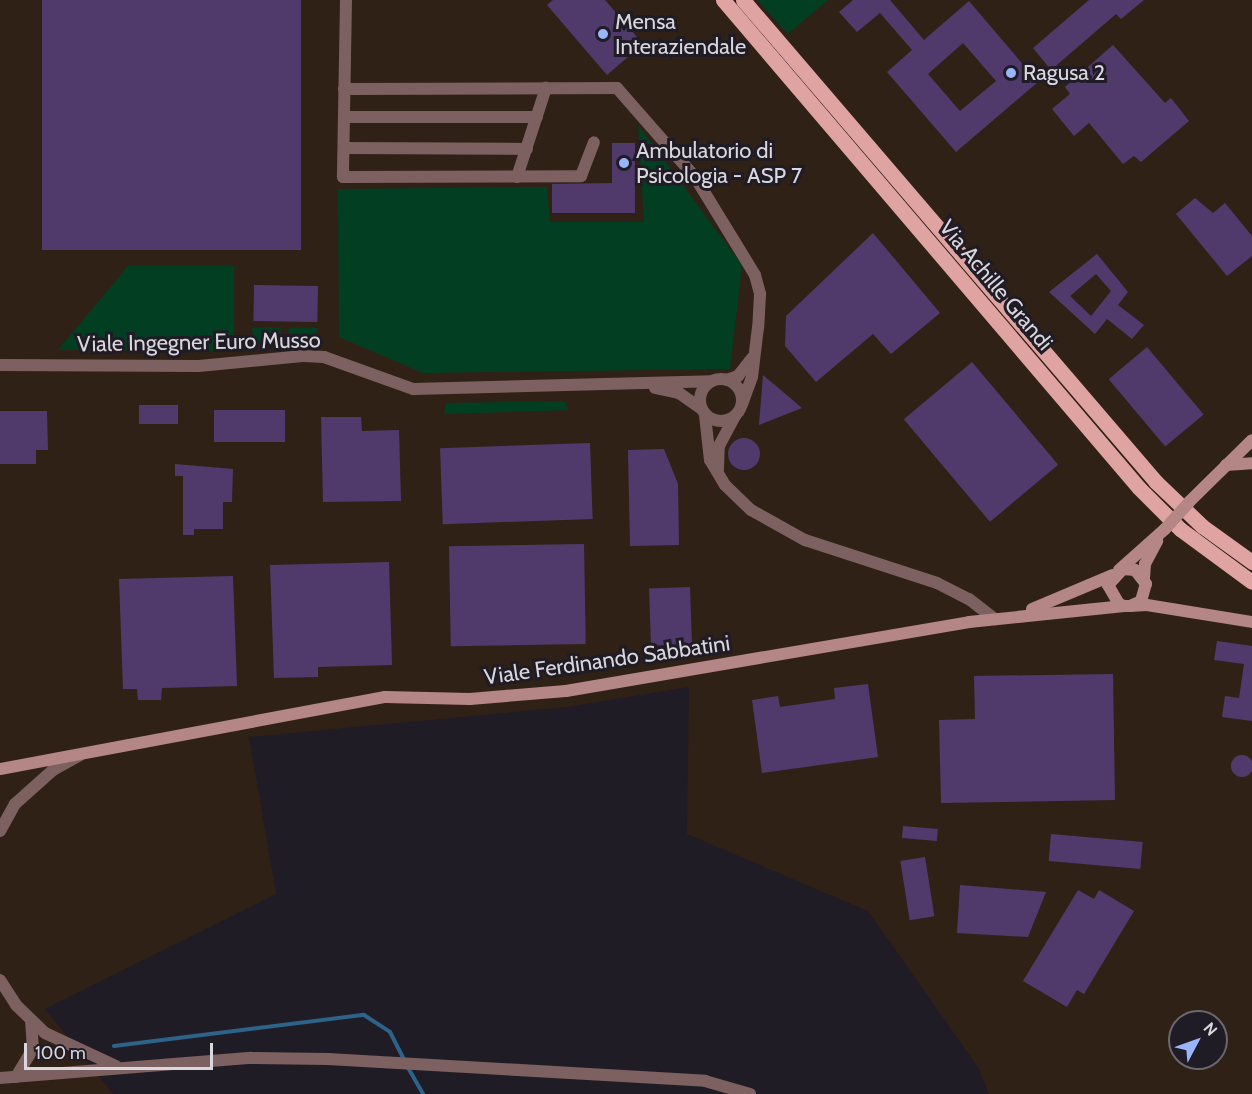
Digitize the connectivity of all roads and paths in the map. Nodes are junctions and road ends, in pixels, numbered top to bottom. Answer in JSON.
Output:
{"nodes":[{"id":1,"x":346,"y":0,"type":"edge"},
{"id":2,"x":723,"y":0,"type":"edge"},
{"id":3,"x":743,"y":0,"type":"edge"},
{"id":4,"x":546,"y":88,"type":"junction"},
{"id":5,"x":344,"y":89,"type":"junction"},
{"id":6,"x":344,"y":117,"type":"junction"},
{"id":7,"x":537,"y":117,"type":"junction"},
{"id":8,"x":594,"y":142,"type":"dead end"},
{"id":9,"x":344,"y":148,"type":"junction"},
{"id":10,"x":527,"y":148,"type":"junction"},
{"id":11,"x":518,"y":177,"type":"junction"},
{"id":12,"x":754,"y":355,"type":"junction"},
{"id":13,"x":0,"y":364,"type":"edge"},
{"id":14,"x":728,"y":380,"type":"junction"},
{"id":15,"x":712,"y":381,"type":"junction"},
{"id":16,"x":645,"y":385,"type":"junction"},
{"id":17,"x":742,"y":404,"type":"junction"},
{"id":18,"x":704,"y":412,"type":"junction"},
{"id":19,"x":735,"y":416,"type":"junction"},
{"id":20,"x":1252,"y":440,"type":"edge"},
{"id":21,"x":1252,"y":463,"type":"edge"},
{"id":22,"x":1226,"y":465,"type":"junction"},
{"id":23,"x":718,"y":469,"type":"junction"},
{"id":24,"x":1165,"y":529,"type":"junction"},
{"id":25,"x":1252,"y":562,"type":"edge"},
{"id":26,"x":1115,"y":573,"type":"junction"},
{"id":27,"x":1144,"y":581,"type":"junction"},
{"id":28,"x":1252,"y":582,"type":"edge"},
{"id":29,"x":1127,"y":606,"type":"junction"},
{"id":30,"x":1167,"y":608,"type":"junction"},
{"id":31,"x":1000,"y":618,"type":"junction"},
{"id":32,"x":1252,"y":622,"type":"edge"},
{"id":33,"x":84,"y":753,"type":"junction"},
{"id":34,"x":0,"y":769,"type":"edge"},
{"id":35,"x":0,"y":831,"type":"edge"},
{"id":36,"x":0,"y":980,"type":"edge"},
{"id":37,"x":32,"y":1023,"type":"junction"},
{"id":38,"x":121,"y":1068,"type":"junction"},
{"id":39,"x":16,"y":1077,"type":"junction"},
{"id":40,"x":0,"y":1078,"type":"edge"},
{"id":41,"x":750,"y":1094,"type":"edge"}],
"edges":[{"from":1,"to":5,"type":"street"},
{"from":2,"to":28,"type":"main road","name":"Via Achille Grandi"},
{"from":3,"to":25,"type":"main road","name":"Via Achille Grandi"},
{"from":4,"to":5,"type":"street"},
{"from":4,"to":7,"type":"street"},
{"from":4,"to":12,"type":"street"},
{"from":5,"to":6,"type":"street"},
{"from":6,"to":7,"type":"street"},
{"from":6,"to":9,"type":"street"},
{"from":7,"to":10,"type":"street"},
{"from":8,"to":11,"type":"street"},
{"from":9,"to":10,"type":"street"},
{"from":9,"to":11,"type":"street"},
{"from":10,"to":11,"type":"street"},
{"from":12,"to":14,"type":"street"},
{"from":12,"to":17,"type":"street"},
{"from":13,"to":16,"type":"street","name":"Viale Ingegner Euro Musso"},
{"from":14,"to":15,"type":"street"},
{"from":14,"to":17,"type":"street"},
{"from":15,"to":16,"type":"street"},
{"from":15,"to":18,"type":"street"},
{"from":16,"to":18,"type":"street"},
{"from":17,"to":19,"type":"street"},
{"from":18,"to":19,"type":"street"},
{"from":18,"to":23,"type":"street"},
{"from":19,"to":23,"type":"street"},
{"from":20,"to":22,"type":"street"},
{"from":21,"to":22,"type":"street"},
{"from":22,"to":24,"type":"street","bridge":true},
{"from":23,"to":31,"type":"street"},
{"from":24,"to":26,"type":"street"},
{"from":24,"to":27,"type":"street"},
{"from":26,"to":27,"type":"street"},
{"from":26,"to":29,"type":"street"},
{"from":26,"to":31,"type":"street"},
{"from":27,"to":29,"type":"street"},
{"from":27,"to":30,"type":"street"},
{"from":29,"to":30,"type":"street"},
{"from":29,"to":31,"type":"street"},
{"from":30,"to":32,"type":"street"},
{"from":31,"to":33,"type":"street","name":"Viale Ferdinando Sabbatini"},
{"from":33,"to":34,"type":"street","name":"Viale Ferdinando Sabbatini"},
{"from":33,"to":35,"type":"street"},
{"from":36,"to":37,"type":"street"},
{"from":37,"to":38,"type":"street"},
{"from":37,"to":39,"type":"street"},
{"from":38,"to":39,"type":"street"},
{"from":38,"to":41,"type":"street"},
{"from":39,"to":40,"type":"street"}]}
